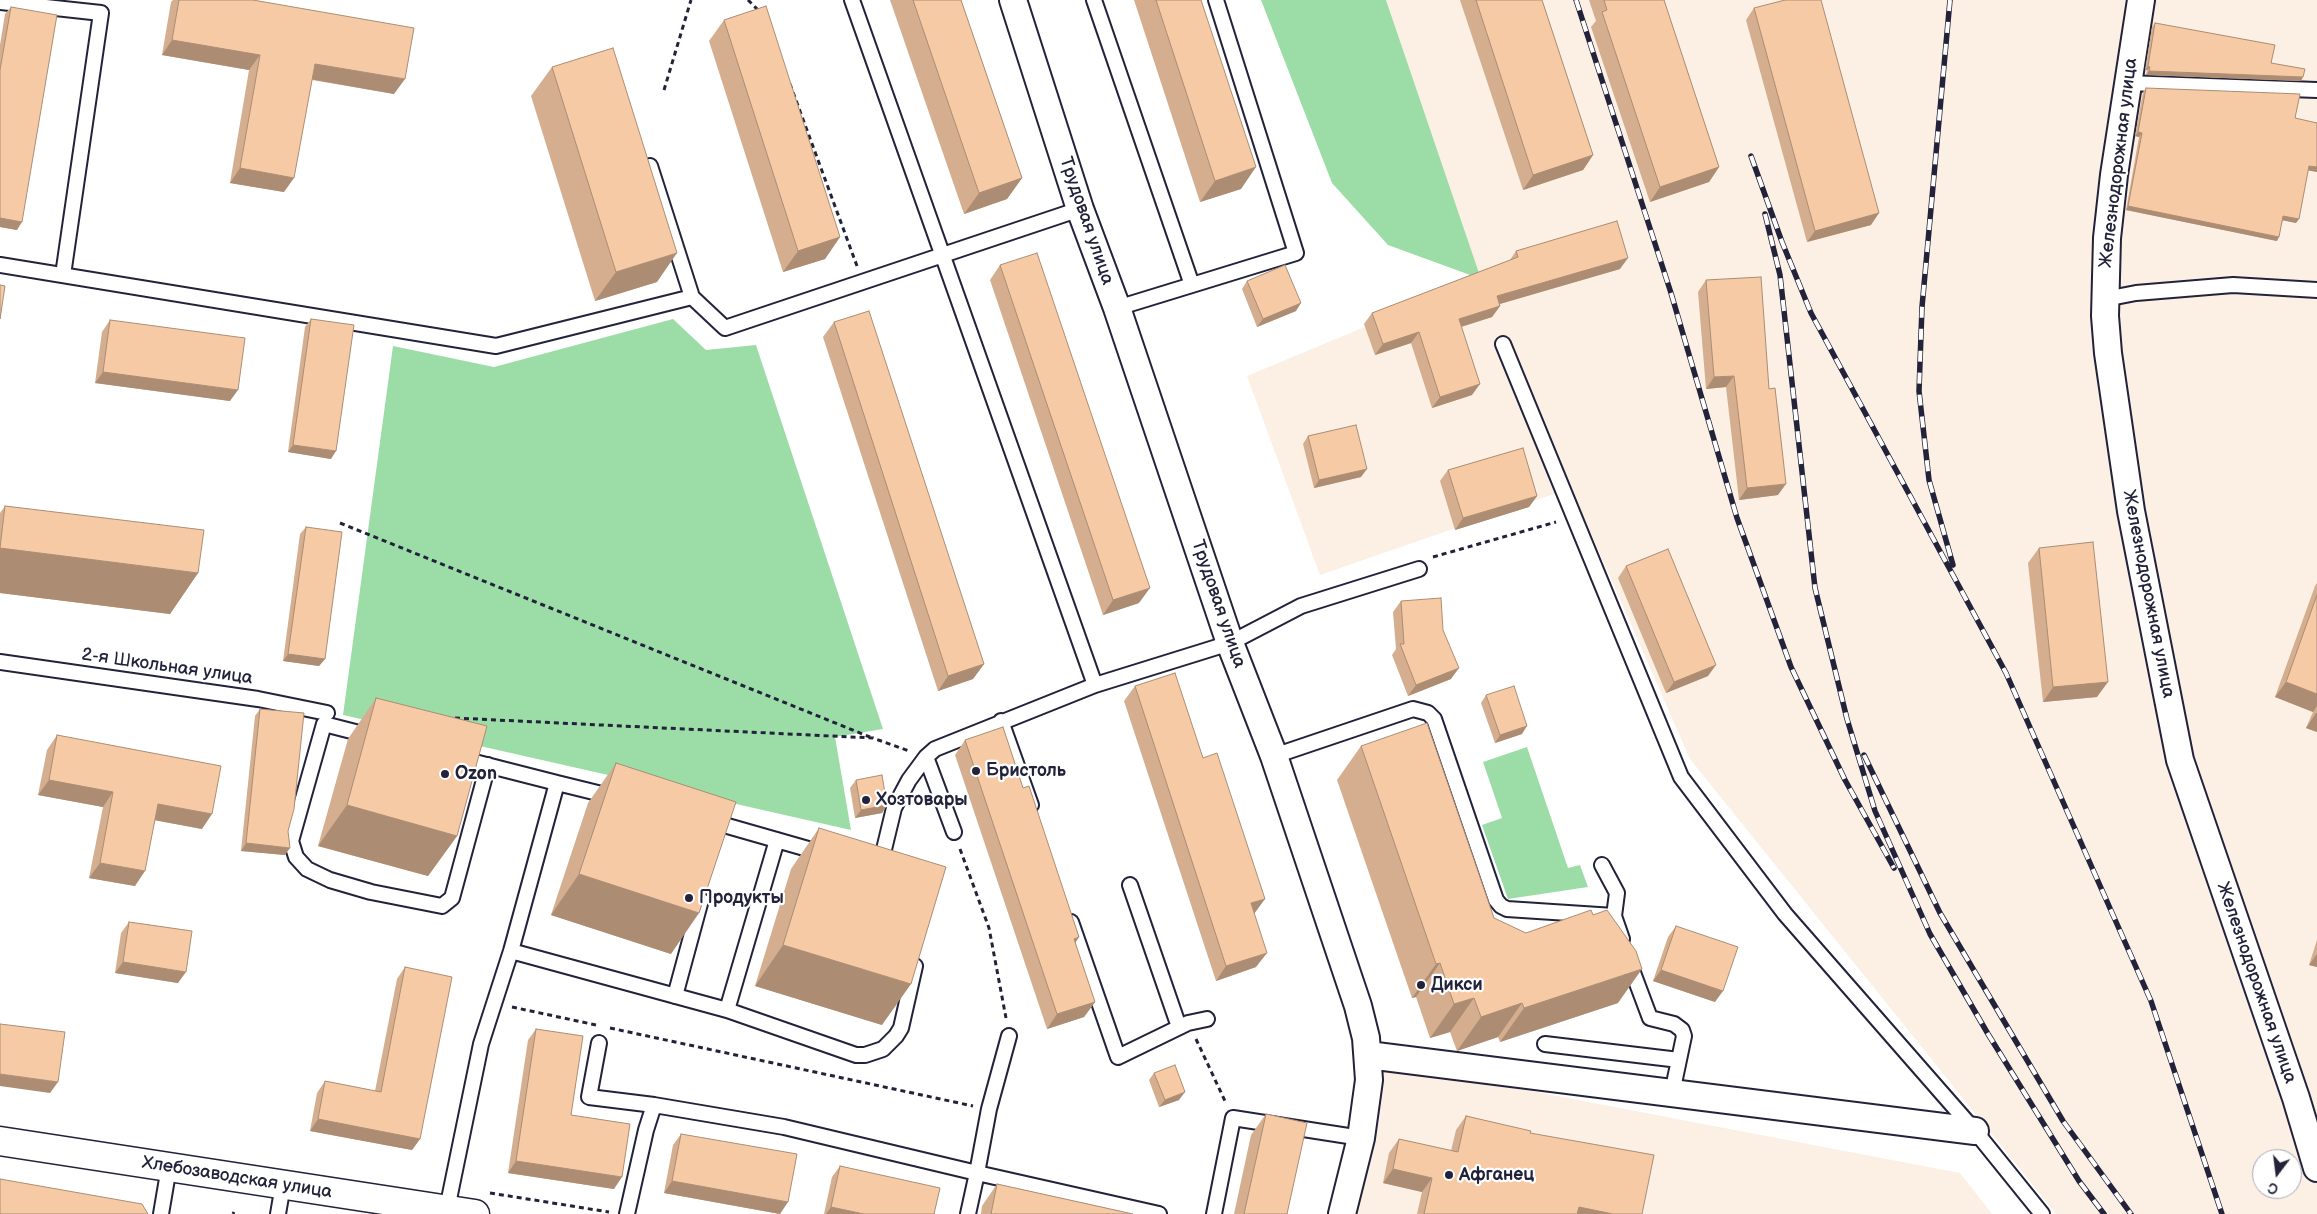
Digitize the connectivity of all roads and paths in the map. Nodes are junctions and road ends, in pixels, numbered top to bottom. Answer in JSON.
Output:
{"nodes":[{"id":1,"x":691,"y":0,"type":"edge"},
{"id":2,"x":748,"y":0,"type":"edge"},
{"id":3,"x":852,"y":0,"type":"edge"},
{"id":4,"x":1013,"y":0,"type":"edge"},
{"id":5,"x":1094,"y":0,"type":"edge"},
{"id":6,"x":1216,"y":0,"type":"edge"},
{"id":7,"x":2141,"y":0,"type":"edge"},
{"id":8,"x":0,"y":2,"type":"edge"},
{"id":9,"x":761,"y":13,"type":"edge"},
{"id":10,"x":787,"y":75,"type":"edge"},
{"id":11,"x":2128,"y":83,"type":"junction"},
{"id":12,"x":664,"y":90,"type":"dead end"},
{"id":13,"x":2317,"y":90,"type":"edge"},
{"id":14,"x":644,"y":149,"type":"edge"},
{"id":15,"x":1080,"y":210,"type":"junction"},
{"id":16,"x":944,"y":254,"type":"junction"},
{"id":17,"x":0,"y":265,"type":"edge"},
{"id":18,"x":63,"y":275,"type":"junction"},
{"id":19,"x":863,"y":281,"type":"junction"},
{"id":20,"x":1192,"y":285,"type":"junction"},
{"id":21,"x":2317,"y":290,"type":"edge"},
{"id":22,"x":692,"y":297,"type":"junction"},
{"id":23,"x":2106,"y":299,"type":"junction"},
{"id":24,"x":1117,"y":308,"type":"junction"},
{"id":25,"x":1503,"y":344,"type":"dead end"},
{"id":26,"x":340,"y":523,"type":"dead end"},
{"id":27,"x":1419,"y":569,"type":"dead end"},
{"id":28,"x":1230,"y":644,"type":"junction"},
{"id":29,"x":0,"y":662,"type":"edge"},
{"id":30,"x":1095,"y":685,"type":"junction"},
{"id":31,"x":327,"y":712,"type":"dead end"},
{"id":32,"x":446,"y":718,"type":"edge"},
{"id":33,"x":1001,"y":722,"type":"junction"},
{"id":34,"x":873,"y":738,"type":"junction"},
{"id":35,"x":382,"y":739,"type":"edge"},
{"id":36,"x":449,"y":756,"type":"edge"},
{"id":37,"x":1274,"y":756,"type":"junction"},
{"id":38,"x":926,"y":757,"type":"junction"},
{"id":39,"x":488,"y":765,"type":"junction"},
{"id":40,"x":557,"y":783,"type":"junction"},
{"id":41,"x":624,"y":800,"type":"edge"},
{"id":42,"x":1034,"y":814,"type":"edge"},
{"id":43,"x":700,"y":818,"type":"edge"},
{"id":44,"x":722,"y":824,"type":"junction"},
{"id":45,"x":954,"y":832,"type":"joint"},
{"id":46,"x":777,"y":840,"type":"junction"},
{"id":47,"x":717,"y":842,"type":"edge"},
{"id":48,"x":834,"y":856,"type":"edge"},
{"id":49,"x":1602,"y":865,"type":"dead end"},
{"id":50,"x":879,"y":870,"type":"edge"},
{"id":51,"x":1130,"y":885,"type":"dead end"},
{"id":52,"x":705,"y":887,"type":"edge"},
{"id":53,"x":1066,"y":908,"type":"edge"},
{"id":54,"x":1614,"y":916,"type":"junction"},
{"id":55,"x":511,"y":950,"type":"junction"},
{"id":56,"x":918,"y":952,"type":"edge"},
{"id":57,"x":675,"y":996,"type":"junction"},
{"id":58,"x":494,"y":1003,"type":"junction"},
{"id":59,"x":727,"y":1010,"type":"junction"},
{"id":60,"x":1207,"y":1019,"type":"dead end"},
{"id":61,"x":1184,"y":1025,"type":"junction"},
{"id":62,"x":1009,"y":1036,"type":"joint"},
{"id":63,"x":599,"y":1043,"type":"dead end"},
{"id":64,"x":1545,"y":1044,"type":"edge"},
{"id":65,"x":1368,"y":1055,"type":"junction"},
{"id":66,"x":1679,"y":1060,"type":"junction"},
{"id":67,"x":1672,"y":1093,"type":"junction"},
{"id":68,"x":654,"y":1105,"type":"junction"},
{"id":69,"x":989,"y":1109,"type":"junction"},
{"id":70,"x":1233,"y":1118,"type":"junction"},
{"id":71,"x":1975,"y":1131,"type":"junction"},
{"id":72,"x":1360,"y":1138,"type":"junction"},
{"id":73,"x":0,"y":1141,"type":"edge"},
{"id":74,"x":169,"y":1167,"type":"junction"},
{"id":75,"x":2317,"y":1168,"type":"edge"},
{"id":76,"x":977,"y":1173,"type":"junction"},
{"id":77,"x":283,"y":1185,"type":"junction"},
{"id":78,"x":408,"y":1209,"type":"edge"},
{"id":79,"x":447,"y":1209,"type":"junction"},
{"id":80,"x":161,"y":1214,"type":"edge"},
{"id":81,"x":278,"y":1214,"type":"edge"},
{"id":82,"x":475,"y":1214,"type":"edge"},
{"id":83,"x":627,"y":1214,"type":"edge"},
{"id":84,"x":968,"y":1214,"type":"edge"},
{"id":85,"x":1159,"y":1214,"type":"edge"},
{"id":86,"x":1214,"y":1214,"type":"edge"},
{"id":87,"x":1342,"y":1214,"type":"edge"},
{"id":88,"x":2042,"y":1214,"type":"edge"}],
"edges":[{"from":1,"to":12,"type":"path"},
{"from":2,"to":9,"type":"path"},
{"from":3,"to":16,"type":"lane"},
{"from":4,"to":15,"type":"street","name":"Трудовая улица"},
{"from":5,"to":20,"type":"lane"},
{"from":6,"to":20,"type":"lane"},
{"from":7,"to":11,"type":"street","name":"Железнодорожная улица"},
{"from":8,"to":18,"type":"lane"},
{"from":10,"to":19,"type":"path"},
{"from":11,"to":13,"type":"lane"},
{"from":11,"to":23,"type":"street","name":"Железнодорожная улица"},
{"from":14,"to":22,"type":"lane"},
{"from":15,"to":16,"type":"lane"},
{"from":15,"to":24,"type":"street","name":"Трудовая улица"},
{"from":16,"to":19,"type":"lane"},
{"from":16,"to":30,"type":"lane"},
{"from":17,"to":18,"type":"lane"},
{"from":18,"to":22,"type":"lane"},
{"from":19,"to":22,"type":"lane"},
{"from":20,"to":24,"type":"lane"},
{"from":21,"to":23,"type":"lane"},
{"from":23,"to":75,"type":"street","name":"Железнодорожная улица"},
{"from":24,"to":28,"type":"street","name":"Трудовая улица"},
{"from":25,"to":71,"type":"lane"},
{"from":26,"to":34,"type":"path"},
{"from":27,"to":28,"type":"lane"},
{"from":28,"to":30,"type":"lane"},
{"from":28,"to":37,"type":"street","name":"Трудовая улица"},
{"from":29,"to":31,"type":"lane","name":"2-я Школьная улица"},
{"from":30,"to":33,"type":"lane"},
{"from":32,"to":34,"type":"path"},
{"from":33,"to":38,"type":"lane"},
{"from":33,"to":42,"type":"lane"},
{"from":34,"to":38,"type":"path"},
{"from":35,"to":39,"type":"lane"},
{"from":36,"to":39,"type":"lane"},
{"from":37,"to":54,"type":"lane"},
{"from":37,"to":65,"type":"street","name":"Трудовая улица"},
{"from":38,"to":45,"type":"lane"},
{"from":38,"to":50,"type":"lane"},
{"from":39,"to":40,"type":"lane"},
{"from":40,"to":41,"type":"lane"},
{"from":40,"to":55,"type":"lane"},
{"from":43,"to":44,"type":"lane"},
{"from":44,"to":46,"type":"lane"},
{"from":44,"to":47,"type":"lane"},
{"from":45,"to":62,"type":"path"},
{"from":46,"to":48,"type":"lane"},
{"from":46,"to":59,"type":"lane"},
{"from":49,"to":54,"type":"lane"},
{"from":51,"to":61,"type":"lane"},
{"from":52,"to":57,"type":"lane"},
{"from":53,"to":61,"type":"lane"},
{"from":54,"to":66,"type":"lane"},
{"from":55,"to":57,"type":"lane"},
{"from":55,"to":58,"type":"lane"},
{"from":56,"to":59,"type":"lane"},
{"from":57,"to":59,"type":"lane"},
{"from":58,"to":69,"type":"path"},
{"from":58,"to":79,"type":"lane"},
{"from":60,"to":61,"type":"lane"},
{"from":61,"to":70,"type":"path"},
{"from":62,"to":69,"type":"lane"},
{"from":63,"to":68,"type":"lane"},
{"from":64,"to":66,"type":"lane"},
{"from":65,"to":67,"type":"street"},
{"from":65,"to":72,"type":"street","name":"Трудовая улица"},
{"from":66,"to":67,"type":"lane"},
{"from":67,"to":71,"type":"street"},
{"from":68,"to":76,"type":"lane"},
{"from":68,"to":83,"type":"lane"},
{"from":69,"to":76,"type":"lane"},
{"from":70,"to":72,"type":"lane"},
{"from":70,"to":86,"type":"lane"},
{"from":71,"to":88,"type":"lane"},
{"from":72,"to":87,"type":"street","name":"Трудовая улица"},
{"from":73,"to":74,"type":"main road","name":"Хлебозаводская улица"},
{"from":74,"to":77,"type":"main road","name":"Хлебозаводская улица"},
{"from":74,"to":80,"type":"lane"},
{"from":76,"to":84,"type":"lane"},
{"from":76,"to":85,"type":"lane"},
{"from":77,"to":78,"type":"main road","name":"Хлебозаводская улица"},
{"from":77,"to":81,"type":"lane"},
{"from":78,"to":79,"type":"main road","name":"Хлебозаводская улица"},
{"from":79,"to":82,"type":"main road","name":"Хлебозаводская улица"}]}
